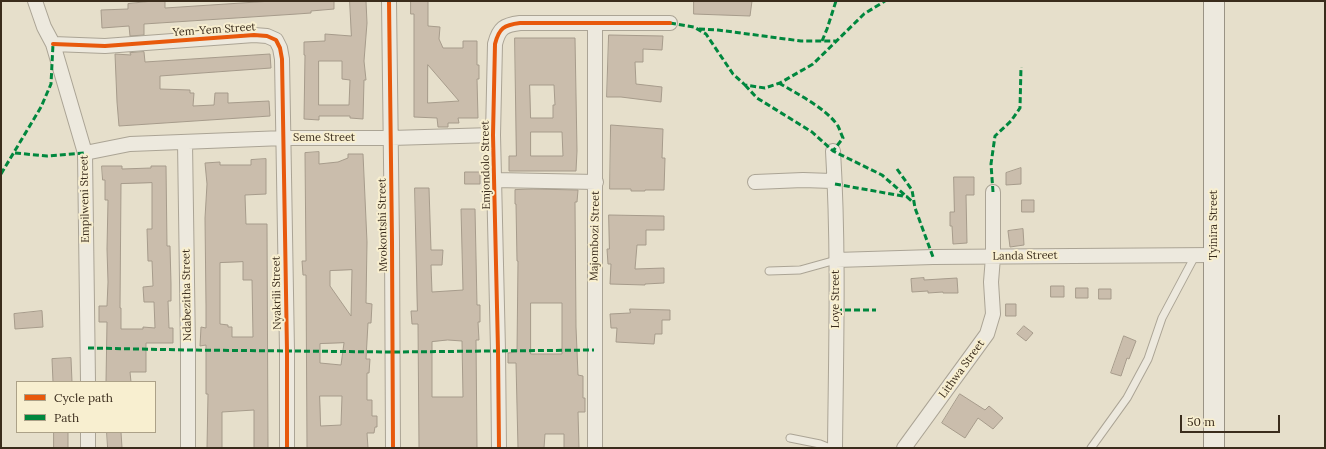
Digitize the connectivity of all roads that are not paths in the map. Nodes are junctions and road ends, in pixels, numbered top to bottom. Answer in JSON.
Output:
{"nodes":[{"id":1,"x":35,"y":1,"type":"edge"},
{"id":2,"x":389,"y":1,"type":"edge"},
{"id":3,"x":1214,"y":1,"type":"edge"},
{"id":4,"x":670,"y":23,"type":"dead end"},
{"id":5,"x":595,"y":24,"type":"junction"},
{"id":6,"x":53,"y":44,"type":"junction"},
{"id":7,"x":493,"y":134,"type":"junction"},
{"id":8,"x":284,"y":138,"type":"junction"},
{"id":9,"x":391,"y":138,"type":"junction"},
{"id":10,"x":185,"y":142,"type":"junction"},
{"id":11,"x":833,"y":151,"type":"dead end"},
{"id":12,"x":85,"y":153,"type":"junction"},
{"id":13,"x":495,"y":180,"type":"junction"},
{"id":14,"x":596,"y":182,"type":"junction"},
{"id":15,"x":755,"y":182,"type":"dead end"},
{"id":16,"x":835,"y":184,"type":"junction"},
{"id":17,"x":993,"y":192,"type":"dead end"},
{"id":18,"x":1205,"y":254,"type":"junction"},
{"id":19,"x":993,"y":257,"type":"junction"},
{"id":20,"x":836,"y":260,"type":"junction"},
{"id":21,"x":769,"y":271,"type":"dead end"},
{"id":22,"x":88,"y":381,"type":"edge"},
{"id":23,"x":88,"y":433,"type":"edge"},
{"id":24,"x":790,"y":438,"type":"dead end"},
{"id":25,"x":88,"y":448,"type":"edge"},
{"id":26,"x":188,"y":448,"type":"edge"},
{"id":27,"x":287,"y":448,"type":"edge"},
{"id":28,"x":393,"y":448,"type":"edge"},
{"id":29,"x":499,"y":448,"type":"edge"},
{"id":30,"x":595,"y":448,"type":"edge"},
{"id":31,"x":830,"y":448,"type":"edge"},
{"id":32,"x":835,"y":448,"type":"edge"},
{"id":33,"x":904,"y":448,"type":"edge"},
{"id":34,"x":1091,"y":448,"type":"edge"},
{"id":35,"x":1214,"y":448,"type":"edge"}],
"edges":[{"from":1,"to":6,"type":"street","name":"Empilweni Street"},
{"from":2,"to":9,"type":"street","name":"Mvokontshi Street"},
{"from":3,"to":18,"type":"street","name":"Tyinira Street"},
{"from":4,"to":5,"type":"street","name":"Emjondolo Street"},
{"from":5,"to":7,"type":"street","name":"Emjondolo Street"},
{"from":5,"to":14,"type":"street","name":"Majombozi Street"},
{"from":6,"to":8,"type":"street","name":"Yem-Yem Street"},
{"from":6,"to":12,"type":"street","name":"Empilweni Street"},
{"from":7,"to":9,"type":"street","name":"Seme Street"},
{"from":7,"to":13,"type":"street","name":"Emjondolo Street"},
{"from":8,"to":9,"type":"street","name":"Seme Street"},
{"from":8,"to":10,"type":"street","name":"Seme Street"},
{"from":8,"to":27,"type":"street","name":"Nyakrili Street"},
{"from":9,"to":28,"type":"street","name":"Mvokontshi Street"},
{"from":10,"to":12,"type":"street","name":"Seme Street"},
{"from":10,"to":26,"type":"street","name":"Ndabezitha Street"},
{"from":11,"to":16,"type":"street","name":"Loye Street"},
{"from":12,"to":22,"type":"street","name":"Empilweni Street"},
{"from":13,"to":14,"type":"street"},
{"from":13,"to":29,"type":"street","name":"Emjondolo Street"},
{"from":14,"to":30,"type":"street","name":"Majombozi Street"},
{"from":15,"to":16,"type":"street"},
{"from":16,"to":20,"type":"street","name":"Loye Street"},
{"from":17,"to":19,"type":"street","name":"Lithwa Street"},
{"from":18,"to":19,"type":"street","name":"Landa Street"},
{"from":18,"to":34,"type":"lane"},
{"from":18,"to":35,"type":"street","name":"Tyinira Street"},
{"from":19,"to":20,"type":"street","name":"Landa Street"},
{"from":19,"to":33,"type":"street","name":"Lithwa Street"},
{"from":20,"to":21,"type":"lane"},
{"from":20,"to":32,"type":"street","name":"Loye Street"},
{"from":23,"to":25,"type":"street"},
{"from":24,"to":31,"type":"lane"}]}
